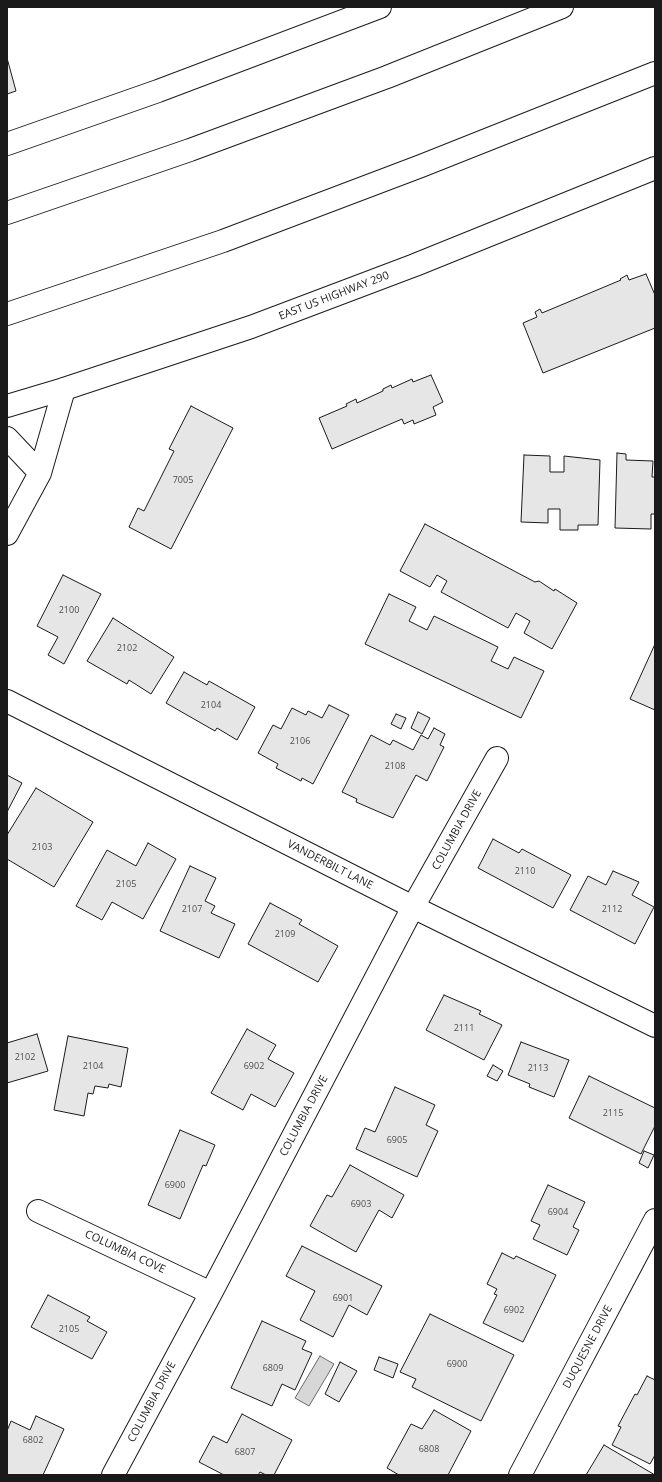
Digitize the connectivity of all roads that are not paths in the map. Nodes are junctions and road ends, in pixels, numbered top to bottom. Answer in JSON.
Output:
{"nodes":[{"id":1,"x":380,"y":7,"type":"edge"},
{"id":2,"x":562,"y":7,"type":"edge"},
{"id":3,"x":655,"y":73,"type":"edge"},
{"id":4,"x":7,"y":144,"type":"edge"},
{"id":5,"x":655,"y":168,"type":"edge"},
{"id":6,"x":7,"y":213,"type":"edge"},
{"id":7,"x":7,"y":314,"type":"edge"},
{"id":8,"x":64,"y":389,"type":"junction"},
{"id":9,"x":7,"y":406,"type":"edge"},
{"id":10,"x":7,"y":438,"type":"edge"},
{"id":11,"x":40,"y":473,"type":"junction"},
{"id":12,"x":7,"y":534,"type":"edge"},
{"id":13,"x":7,"y":700,"type":"edge"},
{"id":14,"x":497,"y":758,"type":"dead end"},
{"id":15,"x":413,"y":907,"type":"junction"},
{"id":16,"x":655,"y":1026,"type":"edge"},
{"id":17,"x":38,"y":1211,"type":"dead end"},
{"id":18,"x":655,"y":1220,"type":"edge"},
{"id":19,"x":211,"y":1292,"type":"junction"},
{"id":20,"x":113,"y":1475,"type":"edge"},
{"id":21,"x":520,"y":1475,"type":"edge"}],
"edges":[{"from":1,"to":4,"type":"main road"},
{"from":2,"to":6,"type":"main road"},
{"from":3,"to":7,"type":"main road"},
{"from":5,"to":8,"type":"main road","name":"EAST US HIGHWAY 290"},
{"from":8,"to":9,"type":"main road","name":"EAST US HIGHWAY 290"},
{"from":8,"to":11,"type":"main road"},
{"from":10,"to":11,"type":"main road"},
{"from":11,"to":12,"type":"main road"},
{"from":13,"to":15,"type":"main road","name":"VANDERBILT LANE"},
{"from":14,"to":15,"type":"main road","name":"COLUMBIA DRIVE"},
{"from":15,"to":16,"type":"main road","name":"VANDERBILT LANE"},
{"from":15,"to":19,"type":"main road","name":"COLUMBIA DRIVE"},
{"from":17,"to":19,"type":"main road","name":"COLUMBIA COVE"},
{"from":18,"to":21,"type":"main road","name":"DUQUESNE DRIVE"},
{"from":19,"to":20,"type":"main road","name":"COLUMBIA DRIVE"}]}
